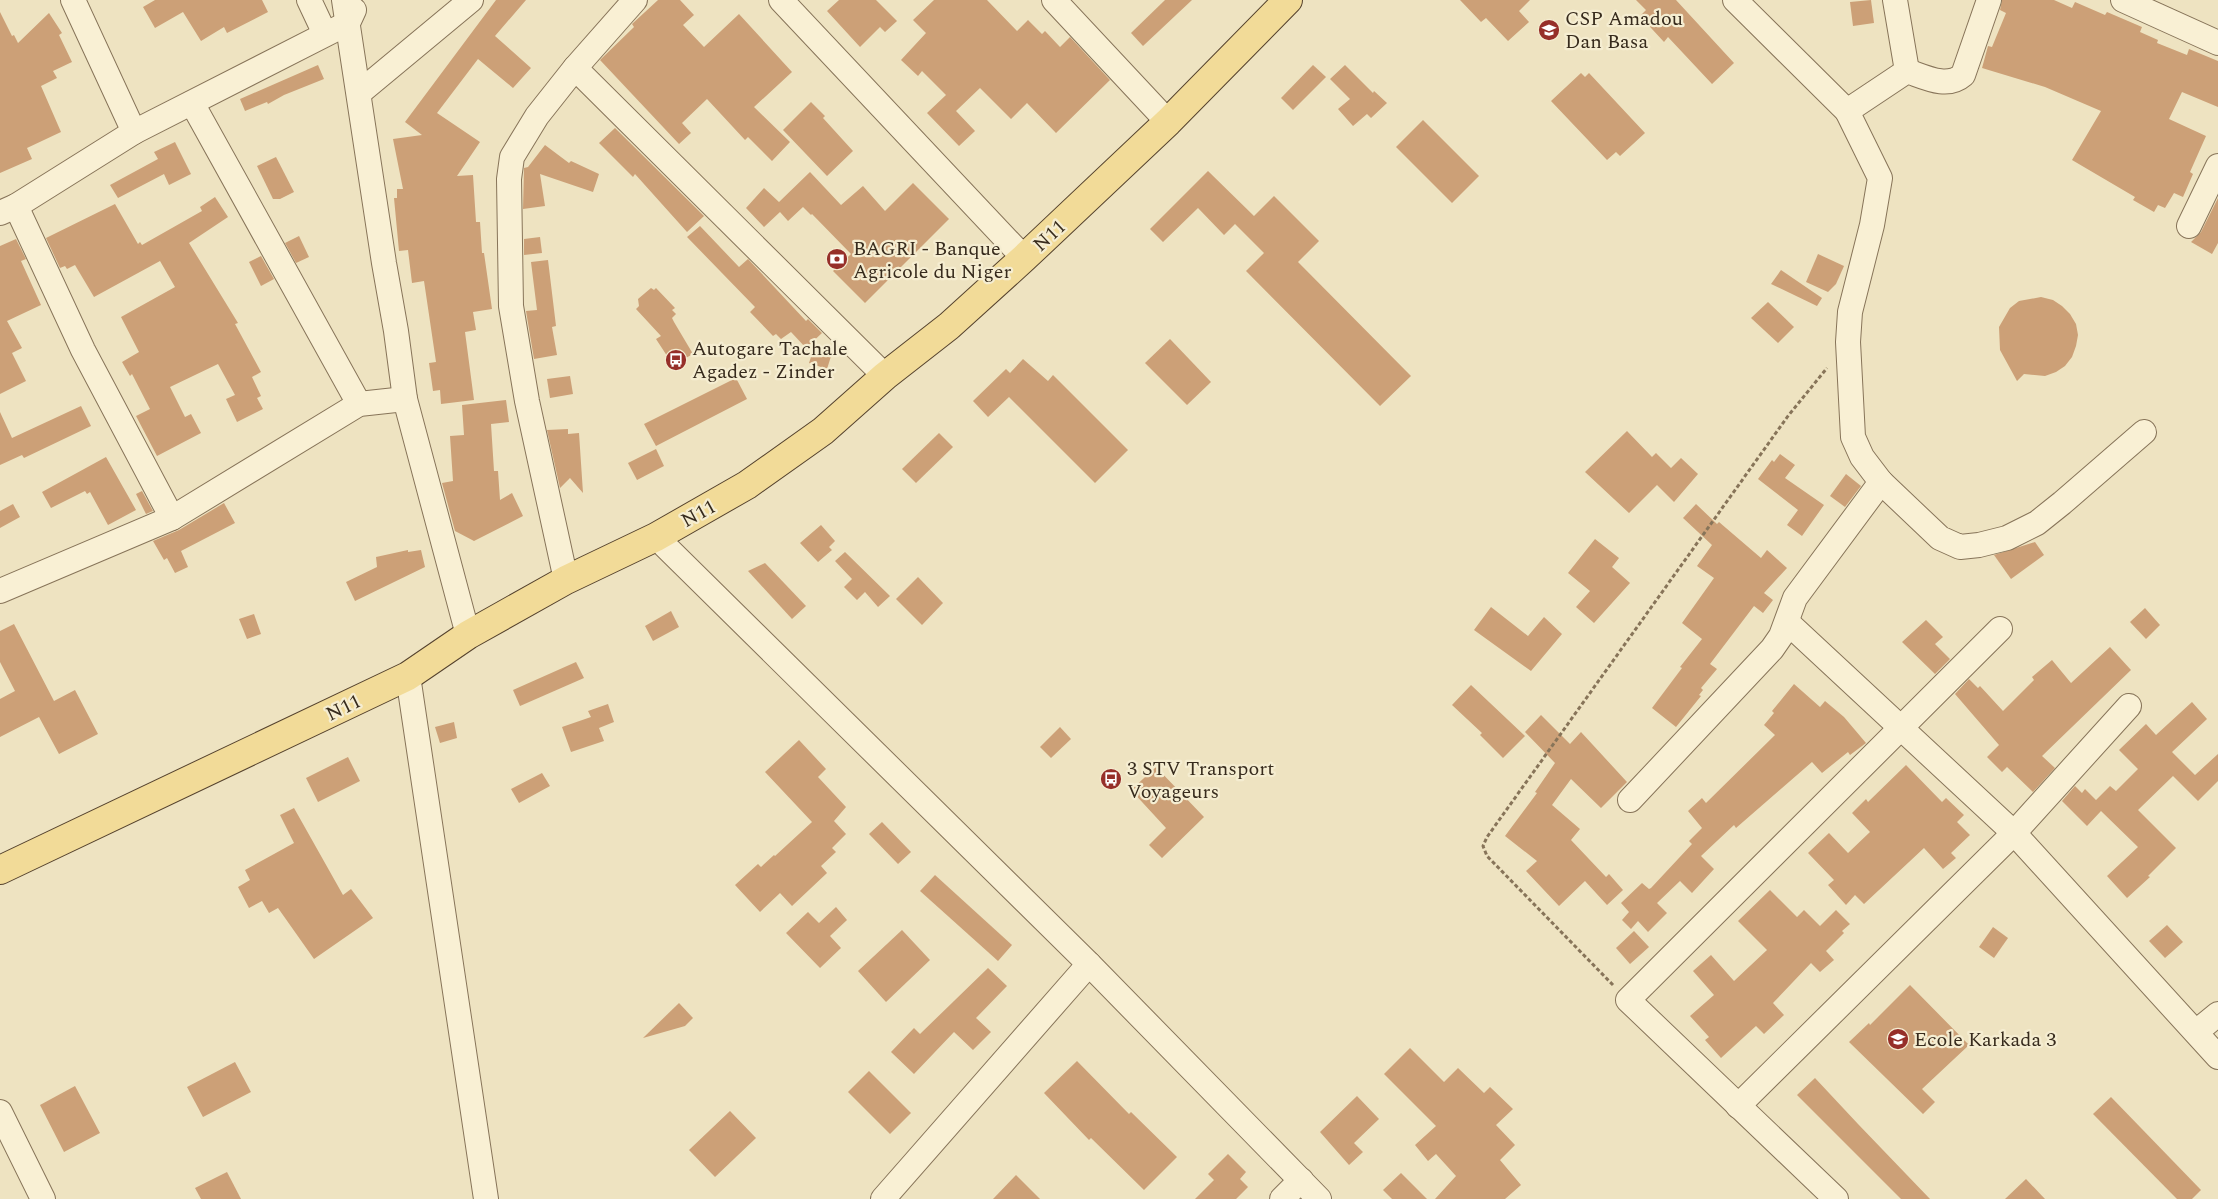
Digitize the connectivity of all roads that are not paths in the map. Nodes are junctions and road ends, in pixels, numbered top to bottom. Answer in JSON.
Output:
{"nodes":[{"id":1,"x":73,"y":0,"type":"edge"},
{"id":2,"x":309,"y":0,"type":"edge"},
{"id":3,"x":358,"y":0,"type":"edge"},
{"id":4,"x":471,"y":0,"type":"edge"},
{"id":5,"x":635,"y":0,"type":"edge"},
{"id":6,"x":781,"y":0,"type":"edge"},
{"id":7,"x":1054,"y":0,"type":"edge"},
{"id":8,"x":1288,"y":0,"type":"edge"},
{"id":9,"x":1735,"y":0,"type":"edge"},
{"id":10,"x":1894,"y":0,"type":"edge"},
{"id":11,"x":1989,"y":0,"type":"edge"},
{"id":12,"x":2135,"y":2,"type":"edge"},
{"id":13,"x":346,"y":11,"type":"edge"},
{"id":14,"x":325,"y":34,"type":"junction"},
{"id":15,"x":2218,"y":43,"type":"edge"},
{"id":16,"x":575,"y":68,"type":"junction"},
{"id":17,"x":1907,"y":71,"type":"junction"},
{"id":18,"x":360,"y":94,"type":"junction"},
{"id":19,"x":192,"y":103,"type":"junction"},
{"id":20,"x":1847,"y":111,"type":"junction"},
{"id":21,"x":1168,"y":122,"type":"junction"},
{"id":22,"x":134,"y":132,"type":"junction"},
{"id":23,"x":2218,"y":166,"type":"edge"},
{"id":24,"x":8,"y":209,"type":"edge"},
{"id":25,"x":2189,"y":226,"type":"dead end"},
{"id":26,"x":1024,"y":258,"type":"junction"},
{"id":27,"x":885,"y":376,"type":"junction"},
{"id":28,"x":405,"y":400,"type":"junction"},
{"id":29,"x":359,"y":404,"type":"junction"},
{"id":30,"x":2144,"y":432,"type":"dead end"},
{"id":31,"x":1881,"y":482,"type":"junction"},
{"id":32,"x":172,"y":518,"type":"junction"},
{"id":33,"x":656,"y":537,"type":"junction"},
{"id":34,"x":566,"y":580,"type":"junction"},
{"id":35,"x":0,"y":591,"type":"edge"},
{"id":36,"x":1787,"y":622,"type":"junction"},
{"id":37,"x":2000,"y":629,"type":"dead end"},
{"id":38,"x":468,"y":635,"type":"junction"},
{"id":39,"x":408,"y":676,"type":"junction"},
{"id":40,"x":2129,"y":706,"type":"dead end"},
{"id":41,"x":1901,"y":727,"type":"junction"},
{"id":42,"x":1630,"y":800,"type":"dead end"},
{"id":43,"x":2014,"y":832,"type":"junction"},
{"id":44,"x":0,"y":870,"type":"edge"},
{"id":45,"x":1089,"y":964,"type":"junction"},
{"id":46,"x":2218,"y":1014,"type":"edge"},
{"id":47,"x":2196,"y":1032,"type":"junction"},
{"id":48,"x":2218,"y":1057,"type":"edge"},
{"id":49,"x":1738,"y":1106,"type":"junction"},
{"id":50,"x":0,"y":1112,"type":"edge"},
{"id":51,"x":1301,"y":1180,"type":"junction"},
{"id":52,"x":43,"y":1199,"type":"edge"},
{"id":53,"x":486,"y":1199,"type":"edge"},
{"id":54,"x":883,"y":1199,"type":"edge"},
{"id":55,"x":1282,"y":1199,"type":"edge"},
{"id":56,"x":1320,"y":1199,"type":"edge"},
{"id":57,"x":1836,"y":1199,"type":"edge"}],
"edges":[{"from":1,"to":22,"type":"street"},
{"from":2,"to":14,"type":"street"},
{"from":3,"to":13,"type":"street"},
{"from":4,"to":18,"type":"street"},
{"from":5,"to":16,"type":"street"},
{"from":6,"to":26,"type":"street"},
{"from":7,"to":21,"type":"street"},
{"from":8,"to":21,"type":"main road","name":"N11"},
{"from":9,"to":20,"type":"street"},
{"from":10,"to":17,"type":"street"},
{"from":11,"to":17,"type":"street"},
{"from":12,"to":15,"type":"street"},
{"from":13,"to":14,"type":"street"},
{"from":13,"to":18,"type":"street"},
{"from":14,"to":19,"type":"street"},
{"from":16,"to":27,"type":"street"},
{"from":16,"to":34,"type":"street"},
{"from":17,"to":20,"type":"street"},
{"from":18,"to":28,"type":"street"},
{"from":19,"to":22,"type":"street"},
{"from":19,"to":29,"type":"street"},
{"from":20,"to":31,"type":"street"},
{"from":21,"to":26,"type":"main road","name":"N11"},
{"from":22,"to":24,"type":"street"},
{"from":23,"to":25,"type":"street"},
{"from":24,"to":32,"type":"street"},
{"from":26,"to":27,"type":"main road","name":"N11"},
{"from":27,"to":33,"type":"main road","name":"N11"},
{"from":28,"to":29,"type":"street"},
{"from":28,"to":38,"type":"street"},
{"from":29,"to":32,"type":"street"},
{"from":30,"to":31,"type":"street"},
{"from":31,"to":36,"type":"street"},
{"from":32,"to":35,"type":"street"},
{"from":33,"to":34,"type":"main road","name":"N11"},
{"from":33,"to":45,"type":"street"},
{"from":34,"to":38,"type":"main road","name":"N11"},
{"from":36,"to":41,"type":"street"},
{"from":36,"to":42,"type":"street"},
{"from":37,"to":41,"type":"street"},
{"from":38,"to":39,"type":"main road","name":"N11"},
{"from":39,"to":44,"type":"main road","name":"N11"},
{"from":39,"to":53,"type":"street"},
{"from":40,"to":43,"type":"street"},
{"from":41,"to":43,"type":"street"},
{"from":41,"to":49,"type":"street"},
{"from":43,"to":47,"type":"street"},
{"from":43,"to":49,"type":"street"},
{"from":45,"to":51,"type":"street"},
{"from":45,"to":54,"type":"street"},
{"from":46,"to":47,"type":"street"},
{"from":47,"to":48,"type":"street"},
{"from":49,"to":57,"type":"street"},
{"from":50,"to":52,"type":"street"},
{"from":51,"to":55,"type":"street"},
{"from":51,"to":56,"type":"street"}]}
